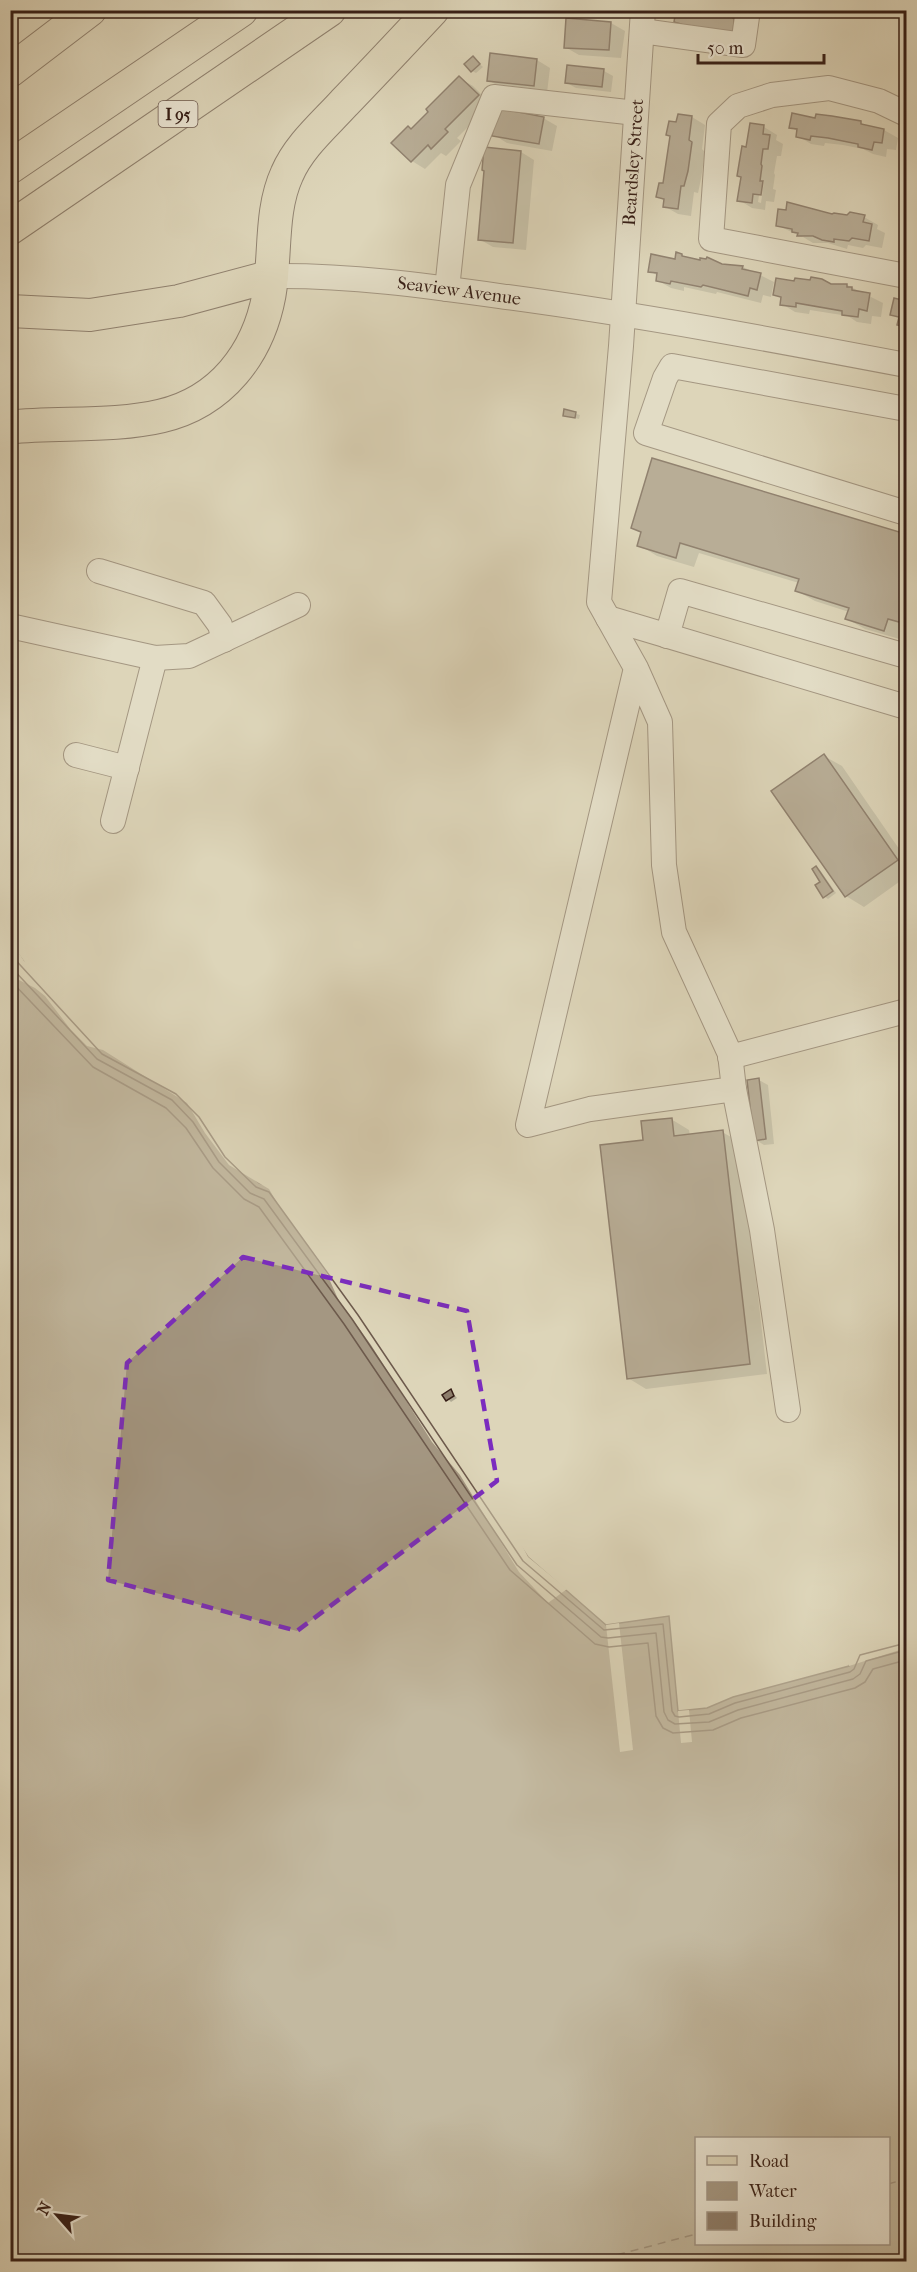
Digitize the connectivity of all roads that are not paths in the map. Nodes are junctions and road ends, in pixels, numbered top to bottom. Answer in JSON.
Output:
{"nodes":[{"id":1,"x":90,"y":10,"type":"edge"},
{"id":2,"x":241,"y":10,"type":"edge"},
{"id":3,"x":329,"y":10,"type":"edge"},
{"id":4,"x":432,"y":10,"type":"edge"},
{"id":5,"x":748,"y":10,"type":"edge"},
{"id":6,"x":643,"y":21,"type":"edge"},
{"id":7,"x":10,"y":71,"type":"edge"},
{"id":8,"x":636,"y":113,"type":"junction"},
{"id":9,"x":906,"y":114,"type":"edge"},
{"id":10,"x":10,"y":167,"type":"edge"},
{"id":11,"x":19,"y":222,"type":"edge"},
{"id":12,"x":272,"y":276,"type":"junction"},
{"id":13,"x":906,"y":276,"type":"edge"},
{"id":14,"x":447,"y":289,"type":"junction"},
{"id":15,"x":10,"y":311,"type":"edge"},
{"id":16,"x":623,"y":313,"type":"junction"},
{"id":17,"x":906,"y":364,"type":"edge"},
{"id":18,"x":615,"y":405,"type":"junction"},
{"id":19,"x":906,"y":409,"type":"edge"},
{"id":20,"x":654,"y":410,"type":"junction"},
{"id":21,"x":10,"y":427,"type":"edge"},
{"id":22,"x":906,"y":513,"type":"edge"},
{"id":23,"x":99,"y":572,"type":"dead end"},
{"id":24,"x":298,"y":605,"type":"dead end"},
{"id":25,"x":608,"y":618,"type":"junction"},
{"id":26,"x":10,"y":627,"type":"edge"},
{"id":27,"x":666,"y":636,"type":"junction"},
{"id":28,"x":224,"y":640,"type":"junction"},
{"id":29,"x":906,"y":656,"type":"edge"},
{"id":30,"x":155,"y":658,"type":"junction"},
{"id":31,"x":636,"y":668,"type":"junction"},
{"id":32,"x":906,"y":707,"type":"edge"},
{"id":33,"x":76,"y":755,"type":"dead end"},
{"id":34,"x":127,"y":768,"type":"junction"},
{"id":35,"x":113,"y":821,"type":"dead end"},
{"id":36,"x":906,"y":1011,"type":"edge"},
{"id":37,"x":730,"y":1057,"type":"junction"},
{"id":38,"x":734,"y":1089,"type":"junction"},
{"id":39,"x":788,"y":1410,"type":"dead end"}],
"edges":[{"from":1,"to":7,"type":"main road"},
{"from":2,"to":10,"type":"highway"},
{"from":3,"to":11,"type":"highway","number":"I 95"},
{"from":4,"to":12,"type":"highway"},
{"from":5,"to":6,"type":"street"},
{"from":6,"to":8,"type":"street","name":"Beardsley Street"},
{"from":8,"to":14,"type":"street"},
{"from":8,"to":16,"type":"street","name":"Beardsley Street"},
{"from":9,"to":13,"type":"street"},
{"from":12,"to":14,"type":"street","name":"Seaview Avenue"},
{"from":12,"to":15,"type":"main road","name":"Seaview Avenue"},
{"from":12,"to":21,"type":"highway"},
{"from":14,"to":16,"type":"street","name":"Seaview Avenue"},
{"from":16,"to":17,"type":"street","name":"Seaview Avenue"},
{"from":16,"to":18,"type":"street","name":"Beardsley Street"},
{"from":18,"to":20,"type":"street"},
{"from":18,"to":25,"type":"street","name":"Beardsley Street"},
{"from":19,"to":20,"type":"street"},
{"from":20,"to":22,"type":"street"},
{"from":23,"to":28,"type":"street"},
{"from":24,"to":28,"type":"street"},
{"from":25,"to":27,"type":"street"},
{"from":25,"to":31,"type":"street","name":"Beardsley Street"},
{"from":26,"to":30,"type":"street"},
{"from":27,"to":29,"type":"street"},
{"from":27,"to":32,"type":"street"},
{"from":28,"to":30,"type":"street"},
{"from":30,"to":34,"type":"street"},
{"from":31,"to":37,"type":"street","name":"Beardsley Street"},
{"from":31,"to":38,"type":"street"},
{"from":33,"to":34,"type":"street"},
{"from":34,"to":35,"type":"street"},
{"from":36,"to":37,"type":"street"},
{"from":37,"to":38,"type":"street","name":"Beardsley Street"},
{"from":38,"to":39,"type":"street","name":"Beardsley Street"}]}
